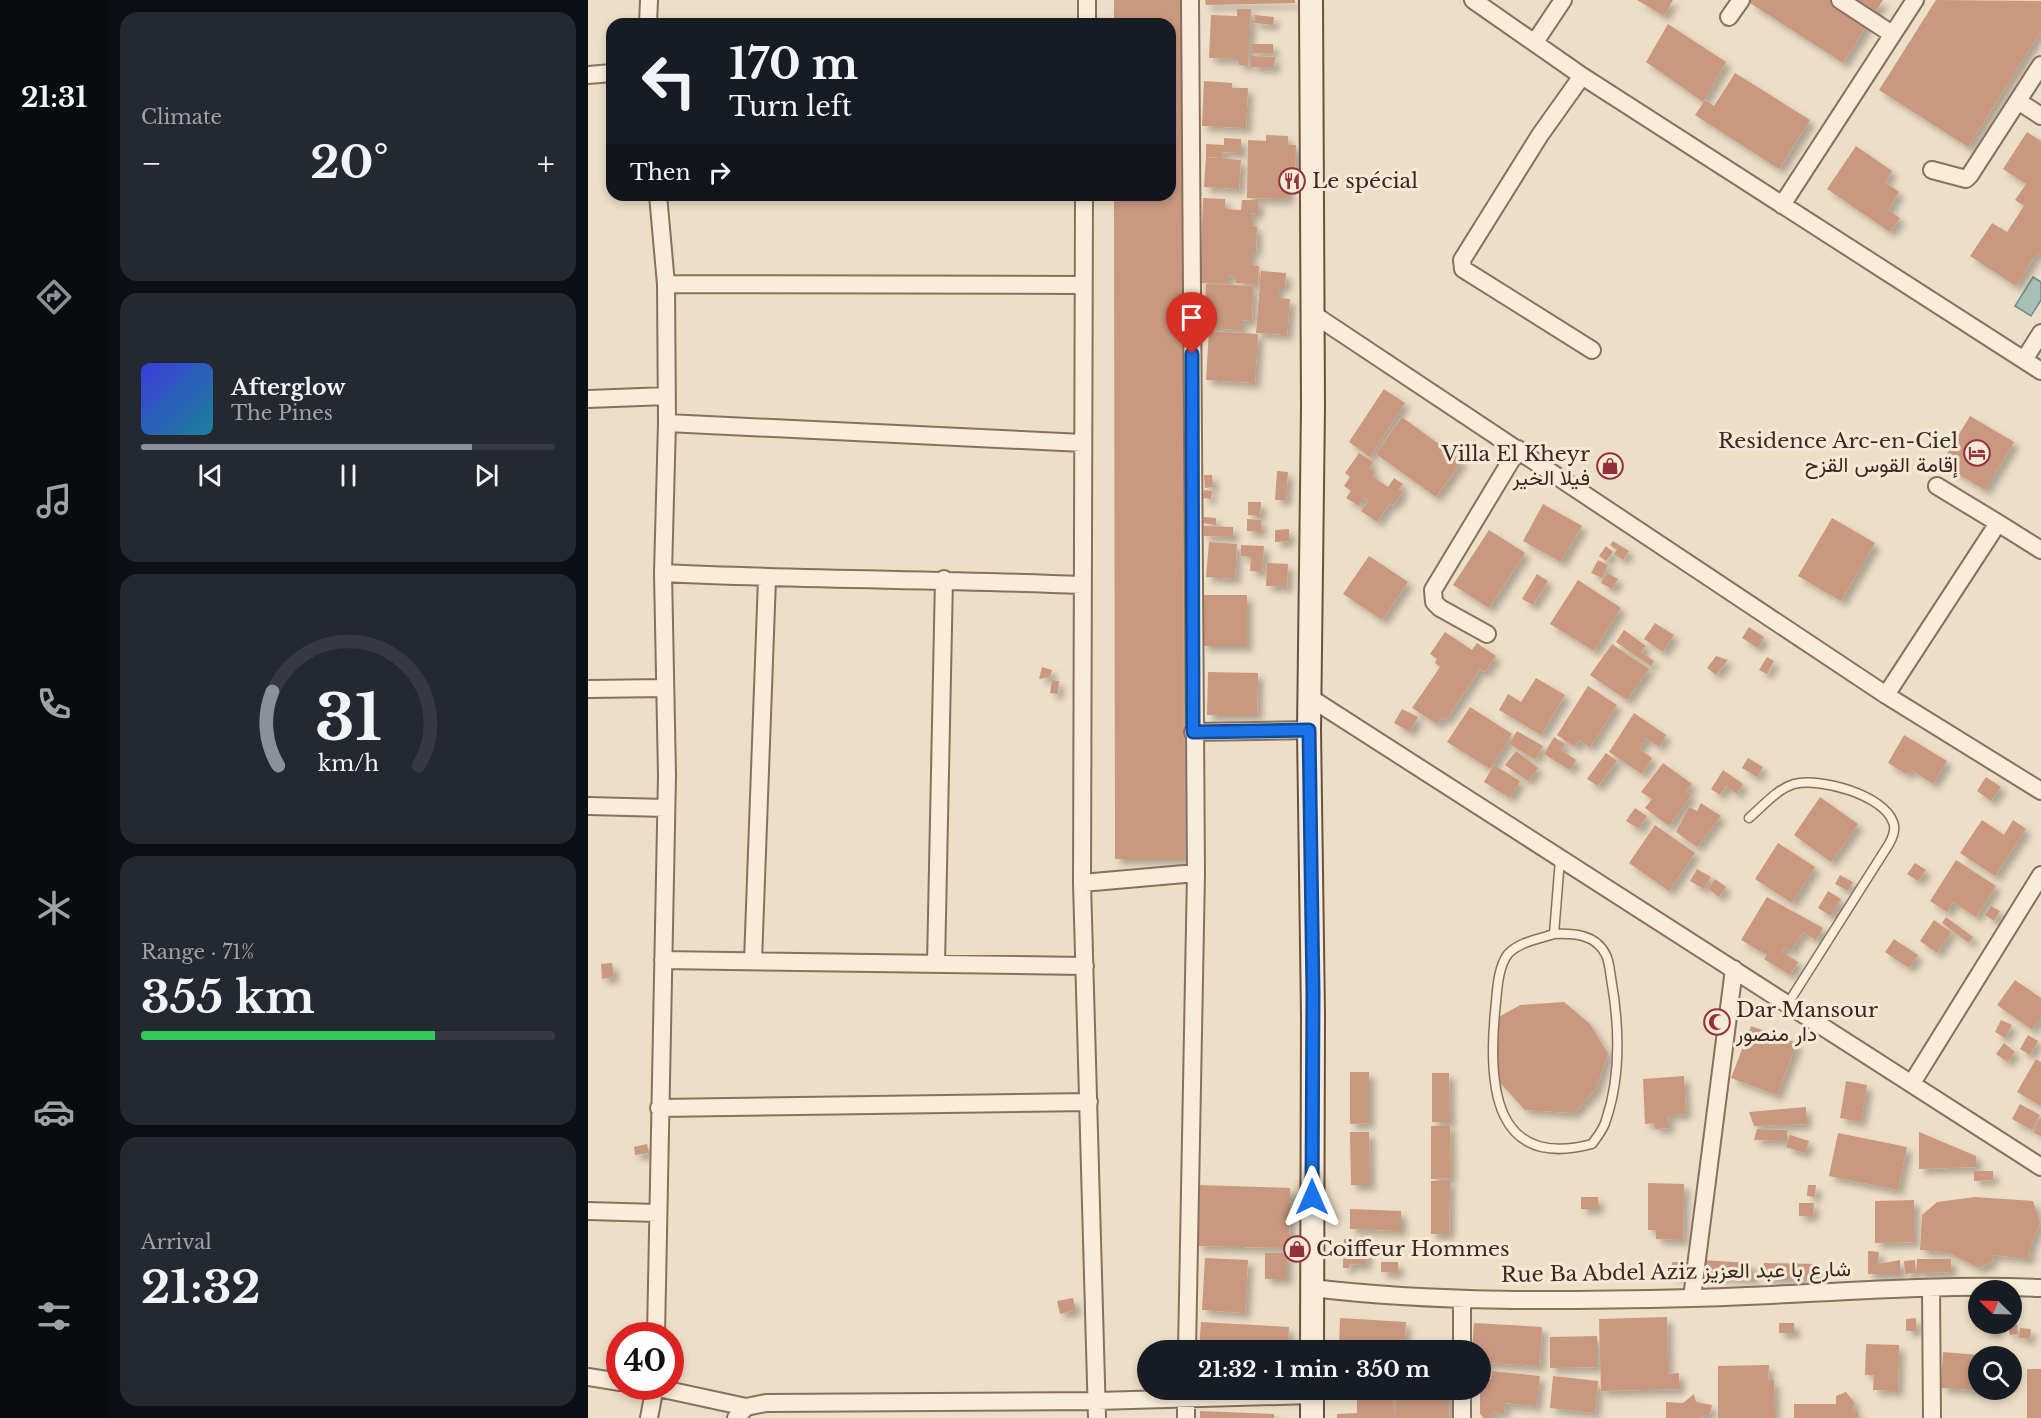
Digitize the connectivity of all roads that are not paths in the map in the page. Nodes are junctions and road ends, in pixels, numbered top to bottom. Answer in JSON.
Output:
{"nodes":[{"id":1,"x":649,"y":0,"type":"edge"},
{"id":2,"x":1087,"y":0,"type":"edge"},
{"id":3,"x":1190,"y":0,"type":"edge"},
{"id":4,"x":1311,"y":0,"type":"edge"},
{"id":5,"x":1473,"y":0,"type":"edge"},
{"id":6,"x":1563,"y":0,"type":"edge"},
{"id":7,"x":1741,"y":0,"type":"edge"},
{"id":8,"x":1840,"y":0,"type":"edge"},
{"id":9,"x":1915,"y":0,"type":"edge"},
{"id":10,"x":1730,"y":17,"type":"dead end"},
{"id":11,"x":648,"y":18,"type":"edge"},
{"id":12,"x":1087,"y":18,"type":"edge"},
{"id":13,"x":1892,"y":34,"type":"junction"},
{"id":14,"x":1534,"y":42,"type":"junction"},
{"id":15,"x":2041,"y":66,"type":"edge"},
{"id":16,"x":606,"y":74,"type":"edge"},
{"id":17,"x":588,"y":75,"type":"edge"},
{"id":18,"x":1582,"y":76,"type":"junction"},
{"id":19,"x":2018,"y":101,"type":"junction"},
{"id":20,"x":2041,"y":116,"type":"edge"},
{"id":21,"x":1932,"y":170,"type":"dead end"},
{"id":22,"x":659,"y":201,"type":"edge"},
{"id":23,"x":1084,"y":201,"type":"edge"},
{"id":24,"x":1782,"y":205,"type":"junction"},
{"id":25,"x":666,"y":284,"type":"junction"},
{"id":26,"x":1083,"y":285,"type":"junction"},
{"id":27,"x":1312,"y":314,"type":"junction"},
{"id":28,"x":2041,"y":333,"type":"edge"},
{"id":29,"x":1592,"y":350,"type":"dead end"},
{"id":30,"x":2024,"y":360,"type":"junction"},
{"id":31,"x":2041,"y":371,"type":"edge"},
{"id":32,"x":667,"y":396,"type":"junction"},
{"id":33,"x":588,"y":399,"type":"edge"},
{"id":34,"x":668,"y":423,"type":"junction"},
{"id":35,"x":1083,"y":443,"type":"junction"},
{"id":36,"x":1518,"y":449,"type":"junction"},
{"id":37,"x":1937,"y":486,"type":"dead end"},
{"id":38,"x":1998,"y":523,"type":"junction"},
{"id":39,"x":2041,"y":550,"type":"edge"},
{"id":40,"x":663,"y":573,"type":"junction"},
{"id":41,"x":767,"y":579,"type":"junction"},
{"id":42,"x":945,"y":579,"type":"junction"},
{"id":43,"x":1082,"y":585,"type":"junction"},
{"id":44,"x":1487,"y":634,"type":"dead end"},
{"id":45,"x":665,"y":688,"type":"junction"},
{"id":46,"x":588,"y":689,"type":"edge"},
{"id":47,"x":1886,"y":695,"type":"junction"},
{"id":48,"x":1310,"y":697,"type":"junction"},
{"id":49,"x":1309,"y":730,"type":"junction"},
{"id":50,"x":1193,"y":732,"type":"junction"},
{"id":51,"x":2041,"y":791,"type":"edge"},
{"id":52,"x":588,"y":806,"type":"edge"},
{"id":53,"x":666,"y":808,"type":"junction"},
{"id":54,"x":1749,"y":818,"type":"dead end"},
{"id":55,"x":1560,"y":859,"type":"junction"},
{"id":56,"x":1196,"y":873,"type":"junction"},
{"id":57,"x":2041,"y":875,"type":"edge"},
{"id":58,"x":1082,"y":884,"type":"junction"},
{"id":59,"x":1554,"y":934,"type":"junction"},
{"id":60,"x":663,"y":960,"type":"junction"},
{"id":61,"x":753,"y":961,"type":"junction"},
{"id":62,"x":936,"y":964,"type":"junction"},
{"id":63,"x":1085,"y":966,"type":"junction"},
{"id":64,"x":1734,"y":969,"type":"junction"},
{"id":65,"x":1787,"y":1005,"type":"junction"},
{"id":66,"x":1912,"y":1083,"type":"junction"},
{"id":67,"x":1089,"y":1102,"type":"junction"},
{"id":68,"x":659,"y":1108,"type":"junction"},
{"id":69,"x":2041,"y":1167,"type":"edge"},
{"id":70,"x":588,"y":1211,"type":"edge"},
{"id":71,"x":657,"y":1213,"type":"junction"},
{"id":72,"x":1312,"y":1288,"type":"junction"},
{"id":73,"x":1931,"y":1288,"type":"junction"},
{"id":74,"x":2041,"y":1288,"type":"edge"},
{"id":75,"x":1692,"y":1298,"type":"junction"},
{"id":76,"x":1462,"y":1299,"type":"junction"},
{"id":77,"x":656,"y":1322,"type":"edge"},
{"id":78,"x":1187,"y":1340,"type":"edge"},
{"id":79,"x":1312,"y":1340,"type":"edge"},
{"id":80,"x":1462,"y":1340,"type":"edge"},
{"id":81,"x":588,"y":1377,"type":"edge"},
{"id":82,"x":606,"y":1380,"type":"edge"},
{"id":83,"x":684,"y":1395,"type":"edge"},
{"id":84,"x":651,"y":1400,"type":"edge"},
{"id":85,"x":1153,"y":1400,"type":"edge"},
{"id":86,"x":1186,"y":1400,"type":"edge"},
{"id":87,"x":1312,"y":1400,"type":"edge"},
{"id":88,"x":1462,"y":1400,"type":"edge"},
{"id":89,"x":839,"y":1410,"type":"edge"},
{"id":90,"x":1097,"y":1410,"type":"edge"},
{"id":91,"x":740,"y":1412,"type":"edge"},
{"id":92,"x":649,"y":1418,"type":"edge"},
{"id":93,"x":1186,"y":1418,"type":"edge"},
{"id":94,"x":1312,"y":1418,"type":"edge"},
{"id":95,"x":1462,"y":1418,"type":"edge"},
{"id":96,"x":1932,"y":1418,"type":"edge"}],
"edges":[{"from":1,"to":11,"type":"street"},
{"from":2,"to":12,"type":"street"},
{"from":3,"to":50,"type":"street"},
{"from":4,"to":27,"type":"street"},
{"from":5,"to":14,"type":"street"},
{"from":6,"to":14,"type":"street"},
{"from":7,"to":10,"type":"street"},
{"from":8,"to":13,"type":"street"},
{"from":9,"to":13,"type":"street"},
{"from":13,"to":24,"type":"street"},
{"from":14,"to":18,"type":"street"},
{"from":15,"to":19,"type":"street"},
{"from":16,"to":17,"type":"street"},
{"from":18,"to":24,"type":"street"},
{"from":18,"to":29,"type":"street"},
{"from":19,"to":20,"type":"street"},
{"from":19,"to":21,"type":"street"},
{"from":22,"to":25,"type":"street"},
{"from":23,"to":26,"type":"street"},
{"from":24,"to":30,"type":"street"},
{"from":25,"to":26,"type":"street"},
{"from":25,"to":32,"type":"street"},
{"from":26,"to":35,"type":"street"},
{"from":27,"to":36,"type":"street"},
{"from":27,"to":48,"type":"street"},
{"from":28,"to":30,"type":"street"},
{"from":30,"to":31,"type":"street"},
{"from":32,"to":33,"type":"street"},
{"from":32,"to":34,"type":"street"},
{"from":34,"to":35,"type":"street"},
{"from":34,"to":40,"type":"street"},
{"from":35,"to":43,"type":"street"},
{"from":36,"to":44,"type":"street"},
{"from":36,"to":47,"type":"street"},
{"from":37,"to":38,"type":"street"},
{"from":38,"to":39,"type":"street"},
{"from":38,"to":47,"type":"street"},
{"from":40,"to":41,"type":"street"},
{"from":40,"to":45,"type":"street"},
{"from":41,"to":42,"type":"street"},
{"from":41,"to":61,"type":"street"},
{"from":42,"to":43,"type":"street"},
{"from":42,"to":62,"type":"street"},
{"from":43,"to":58,"type":"street"},
{"from":45,"to":46,"type":"street"},
{"from":45,"to":53,"type":"street"},
{"from":47,"to":51,"type":"street"},
{"from":48,"to":49,"type":"street"},
{"from":48,"to":55,"type":"street"},
{"from":49,"to":50,"type":"street"},
{"from":49,"to":72,"type":"street"},
{"from":50,"to":56,"type":"street"},
{"from":52,"to":53,"type":"street"},
{"from":53,"to":60,"type":"street"},
{"from":54,"to":65,"type":"lane"},
{"from":55,"to":59,"type":"lane"},
{"from":55,"to":64,"type":"street"},
{"from":56,"to":58,"type":"street"},
{"from":56,"to":78,"type":"street"},
{"from":57,"to":66,"type":"street"},
{"from":58,"to":63,"type":"street"},
{"from":59,"to":59,"type":"lane"},
{"from":60,"to":61,"type":"street"},
{"from":60,"to":68,"type":"street"},
{"from":61,"to":62,"type":"street"},
{"from":62,"to":63,"type":"street"},
{"from":63,"to":67,"type":"street"},
{"from":64,"to":65,"type":"street"},
{"from":64,"to":75,"type":"street"},
{"from":65,"to":66,"type":"street"},
{"from":66,"to":69,"type":"street"},
{"from":67,"to":68,"type":"street"},
{"from":67,"to":90,"type":"street"},
{"from":68,"to":71,"type":"street"},
{"from":70,"to":71,"type":"street"},
{"from":71,"to":77,"type":"street"},
{"from":72,"to":76,"type":"street","name":"Rue Ba Abdel Aziz شارع با عبد العزيز"},
{"from":72,"to":79,"type":"street"},
{"from":73,"to":74,"type":"street","name":"Rue Ba Abdel Aziz شارع با عبد العزيز"},
{"from":73,"to":75,"type":"street","name":"Rue Ba Abdel Aziz شارع با عبد العزيز"},
{"from":73,"to":96,"type":"street"},
{"from":75,"to":76,"type":"street","name":"Rue Ba Abdel Aziz شارع با عبد العزيز"},
{"from":76,"to":80,"type":"street"},
{"from":81,"to":82,"type":"street"},
{"from":83,"to":91,"type":"street"},
{"from":84,"to":92,"type":"street"},
{"from":85,"to":90,"type":"street"},
{"from":86,"to":93,"type":"street"},
{"from":87,"to":94,"type":"street"},
{"from":88,"to":95,"type":"street"},
{"from":89,"to":90,"type":"street"},
{"from":89,"to":91,"type":"street"}]}
